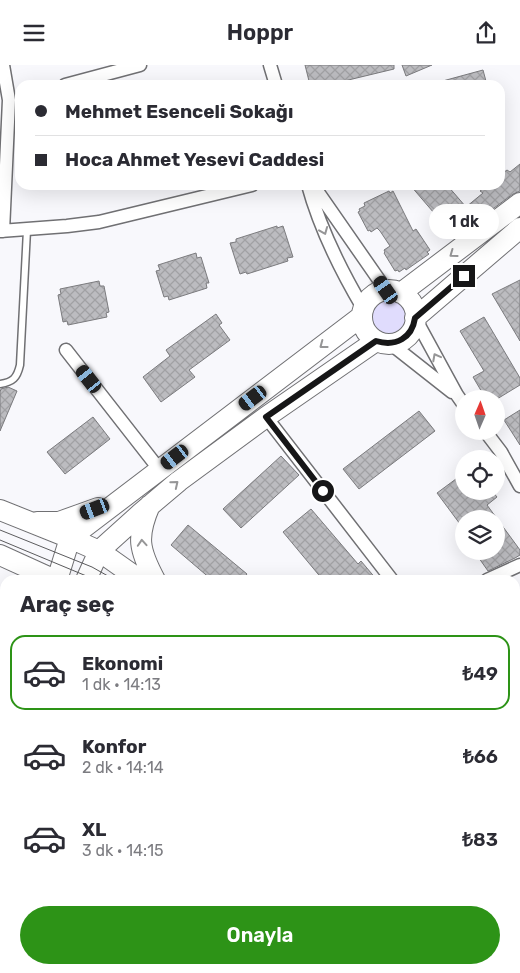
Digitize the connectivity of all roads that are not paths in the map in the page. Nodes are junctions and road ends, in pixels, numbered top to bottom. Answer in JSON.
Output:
{"nodes":[{"id":1,"x":3,"y":65,"type":"edge"},
{"id":2,"x":140,"y":65,"type":"edge"},
{"id":3,"x":270,"y":65,"type":"edge"},
{"id":4,"x":83,"y":80,"type":"edge"},
{"id":5,"x":274,"y":80,"type":"edge"},
{"id":6,"x":3,"y":81,"type":"edge"},
{"id":7,"x":14,"y":98,"type":"edge"},
{"id":8,"x":231,"y":190,"type":"edge"},
{"id":9,"x":310,"y":190,"type":"edge"},
{"id":10,"x":317,"y":190,"type":"edge"},
{"id":11,"x":520,"y":203,"type":"edge"},
{"id":12,"x":520,"y":228,"type":"edge"},
{"id":13,"x":27,"y":230,"type":"junction"},
{"id":14,"x":1,"y":231,"type":"edge"},
{"id":15,"x":393,"y":292,"type":"junction"},
{"id":16,"x":362,"y":312,"type":"junction"},
{"id":17,"x":415,"y":318,"type":"junction"},
{"id":18,"x":384,"y":342,"type":"junction"},
{"id":19,"x":66,"y":350,"type":"dead end"},
{"id":20,"x":0,"y":384,"type":"edge"},
{"id":21,"x":455,"y":391,"type":"edge"},
{"id":22,"x":455,"y":396,"type":"edge"},
{"id":23,"x":266,"y":417,"type":"junction"},
{"id":24,"x":493,"y":440,"type":"edge"},
{"id":25,"x":515,"y":465,"type":"edge"},
{"id":26,"x":159,"y":469,"type":"junction"},
{"id":27,"x":520,"y":486,"type":"edge"},
{"id":28,"x":133,"y":489,"type":"junction"},
{"id":29,"x":150,"y":505,"type":"junction"},
{"id":30,"x":0,"y":510,"type":"edge"},
{"id":31,"x":30,"y":522,"type":"junction"},
{"id":32,"x":70,"y":538,"type":"junction"},
{"id":33,"x":99,"y":551,"type":"junction"},
{"id":34,"x":5,"y":557,"type":"edge"},
{"id":35,"x":520,"y":565,"type":"edge"},
{"id":36,"x":16,"y":575,"type":"edge"},
{"id":37,"x":45,"y":575,"type":"edge"},
{"id":38,"x":58,"y":575,"type":"edge"},
{"id":39,"x":88,"y":575,"type":"edge"},
{"id":40,"x":133,"y":575,"type":"edge"},
{"id":41,"x":152,"y":575,"type":"edge"},
{"id":42,"x":388,"y":575,"type":"edge"},
{"id":43,"x":498,"y":575,"type":"edge"}],
"edges":[{"from":1,"to":6,"type":"street"},
{"from":2,"to":4,"type":"street"},
{"from":3,"to":5,"type":"street"},
{"from":6,"to":7,"type":"street"},
{"from":7,"to":14,"type":"street"},
{"from":8,"to":13,"type":"street"},
{"from":9,"to":16,"type":"street","one_way":true},
{"from":10,"to":15,"type":"street"},
{"from":11,"to":15,"type":"main road","one_way":true},
{"from":12,"to":17,"type":"main road"},
{"from":13,"to":14,"type":"street"},
{"from":13,"to":20,"type":"lane"},
{"from":15,"to":16,"type":"main road"},
{"from":15,"to":17,"type":"main road"},
{"from":16,"to":18,"type":"main road"},
{"from":16,"to":26,"type":"main road","one_way":true},
{"from":17,"to":18,"type":"main road"},
{"from":21,"to":17,"type":"street","one_way":true},
{"from":18,"to":22,"type":"street"},
{"from":18,"to":23,"type":"main road"},
{"from":19,"to":26,"type":"street"},
{"from":29,"to":23,"type":"main road","one_way":true},
{"from":23,"to":42,"type":"street"},
{"from":24,"to":25,"type":"street"},
{"from":25,"to":27,"type":"street"},
{"from":26,"to":28,"type":"main road"},
{"from":28,"to":31,"type":"main road"},
{"from":28,"to":32,"type":"main road"},
{"from":29,"to":33,"type":"main road"},
{"from":41,"to":29,"type":"main road","one_way":true},
{"from":30,"to":31,"type":"main road"},
{"from":31,"to":32,"type":"main road"},
{"from":32,"to":33,"type":"main road"},
{"from":32,"to":38,"type":"main road"},
{"from":33,"to":39,"type":"main road"},
{"from":33,"to":40,"type":"main road"},
{"from":34,"to":36,"type":"main road"},
{"from":34,"to":37,"type":"main road"},
{"from":35,"to":43,"type":"street"}]}
